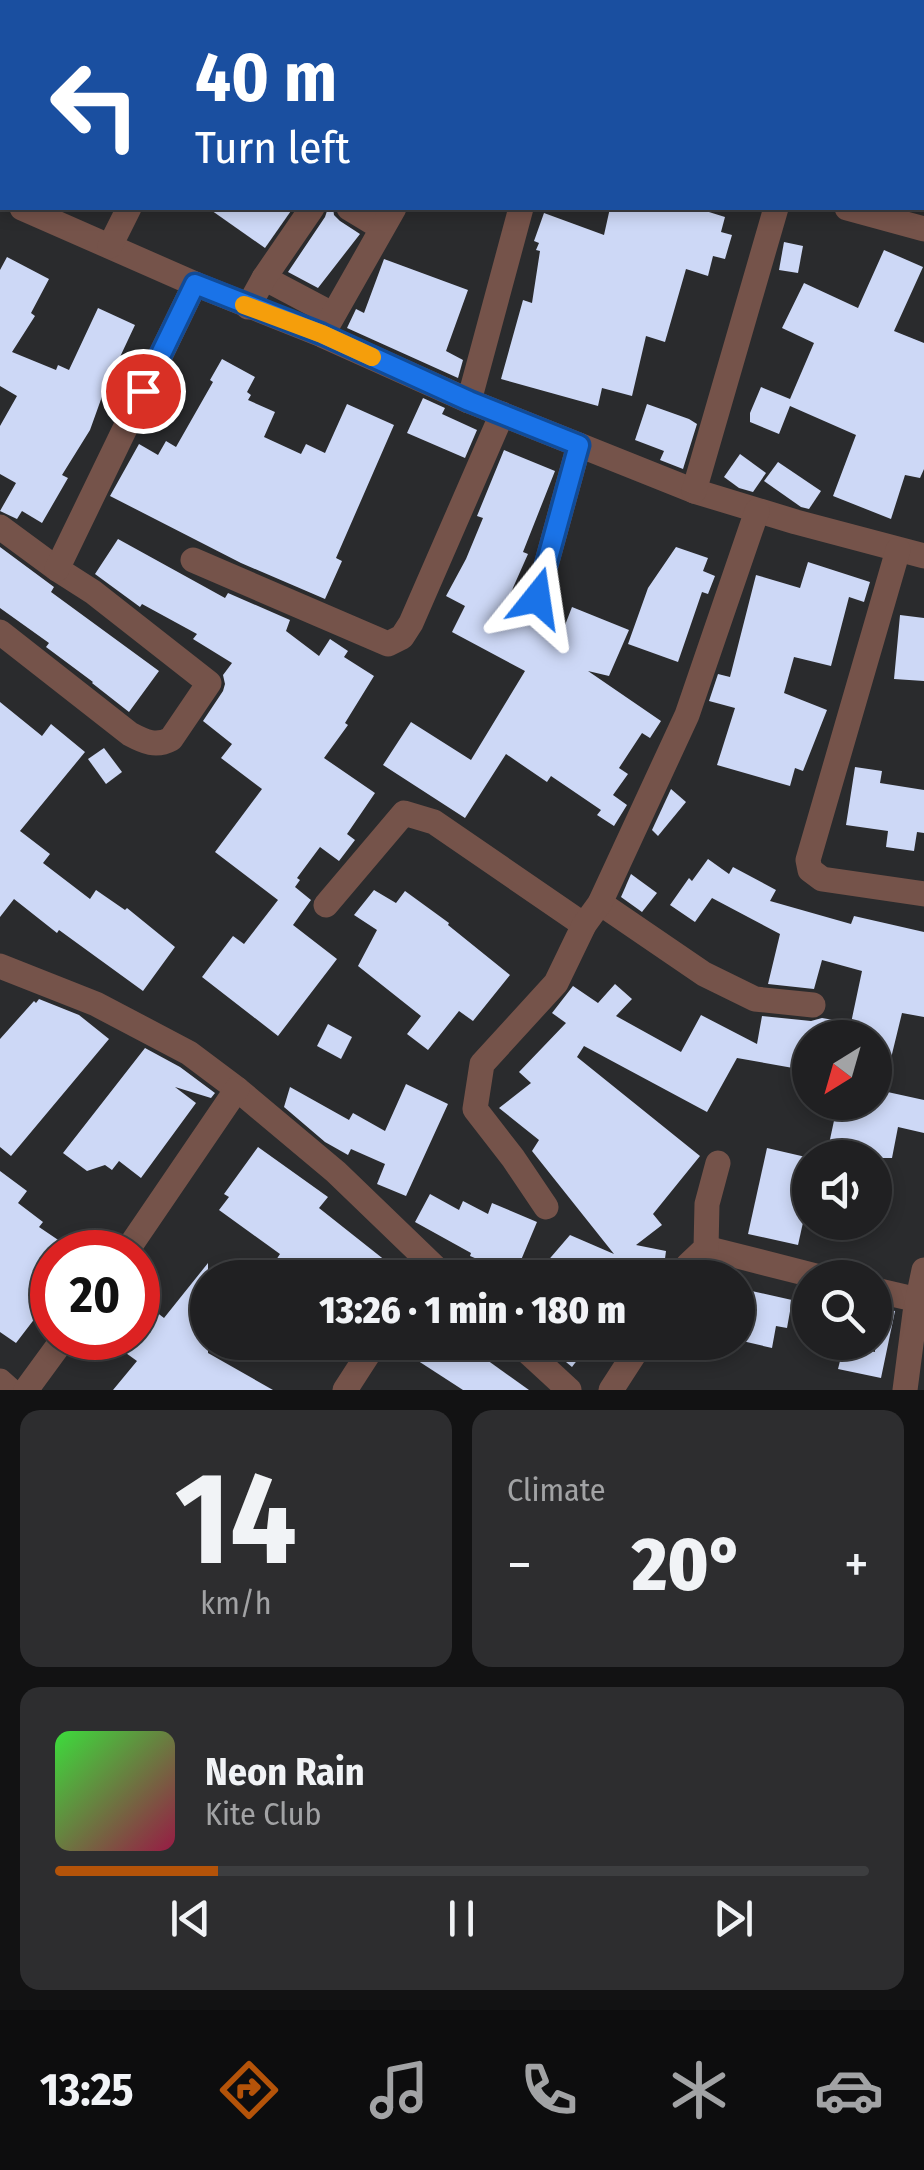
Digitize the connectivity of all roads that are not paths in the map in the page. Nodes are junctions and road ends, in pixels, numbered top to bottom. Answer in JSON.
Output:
{"nodes":[{"id":1,"x":27,"y":210,"type":"edge"},
{"id":2,"x":128,"y":210,"type":"edge"},
{"id":3,"x":311,"y":210,"type":"edge"},
{"id":4,"x":357,"y":210,"type":"edge"},
{"id":5,"x":520,"y":210,"type":"edge"},
{"id":6,"x":775,"y":210,"type":"edge"},
{"id":7,"x":854,"y":210,"type":"edge"},
{"id":8,"x":388,"y":218,"type":"edge"},
{"id":9,"x":924,"y":230,"type":"edge"},
{"id":10,"x":110,"y":246,"type":"junction"},
{"id":11,"x":264,"y":278,"type":"junction"},
{"id":12,"x":195,"y":284,"type":"junction"},
{"id":13,"x":248,"y":307,"type":"junction"},
{"id":14,"x":327,"y":324,"type":"junction"},
{"id":15,"x":469,"y":401,"type":"junction"},
{"id":16,"x":502,"y":414,"type":"junction"},
{"id":17,"x":579,"y":445,"type":"junction"},
{"id":18,"x":694,"y":491,"type":"junction"},
{"id":19,"x":757,"y":511,"type":"junction"},
{"id":20,"x":0,"y":527,"type":"edge"},
{"id":21,"x":898,"y":550,"type":"junction"},
{"id":22,"x":924,"y":556,"type":"edge"},
{"id":23,"x":193,"y":560,"type":"dead end"},
{"id":24,"x":57,"y":569,"type":"junction"},
{"id":25,"x":537,"y":598,"type":"dead end"},
{"id":26,"x":0,"y":632,"type":"edge"},
{"id":27,"x":924,"y":894,"type":"edge"},
{"id":28,"x":600,"y":903,"type":"junction"},
{"id":29,"x":326,"y":905,"type":"dead end"},
{"id":30,"x":584,"y":926,"type":"junction"},
{"id":31,"x":2,"y":973,"type":"edge"},
{"id":32,"x":812,"y":1005,"type":"dead end"},
{"id":33,"x":237,"y":1089,"type":"junction"},
{"id":34,"x":718,"y":1163,"type":"dead end"},
{"id":35,"x":546,"y":1207,"type":"dead end"},
{"id":36,"x":141,"y":1230,"type":"edge"},
{"id":37,"x":706,"y":1248,"type":"junction"},
{"id":38,"x":420,"y":1260,"type":"edge"},
{"id":39,"x":694,"y":1260,"type":"edge"},
{"id":40,"x":792,"y":1270,"type":"edge"},
{"id":41,"x":924,"y":1270,"type":"edge"},
{"id":42,"x":892,"y":1294,"type":"edge"},
{"id":43,"x":918,"y":1300,"type":"junction"},
{"id":44,"x":48,"y":1360,"type":"edge"},
{"id":45,"x":364,"y":1360,"type":"edge"},
{"id":46,"x":536,"y":1360,"type":"edge"},
{"id":47,"x":631,"y":1360,"type":"edge"},
{"id":48,"x":0,"y":1381,"type":"edge"},
{"id":49,"x":10,"y":1390,"type":"edge"},
{"id":50,"x":26,"y":1390,"type":"edge"},
{"id":51,"x":345,"y":1390,"type":"edge"},
{"id":52,"x":569,"y":1390,"type":"edge"},
{"id":53,"x":612,"y":1390,"type":"edge"},
{"id":54,"x":905,"y":1390,"type":"edge"}],
"edges":[{"from":1,"to":10,"type":"street"},
{"from":2,"to":10,"type":"street"},
{"from":3,"to":11,"type":"street"},
{"from":4,"to":8,"type":"street"},
{"from":5,"to":15,"type":"street"},
{"from":6,"to":18,"type":"street"},
{"from":7,"to":9,"type":"street"},
{"from":8,"to":14,"type":"street"},
{"from":10,"to":12,"type":"street"},
{"from":11,"to":13,"type":"street"},
{"from":11,"to":14,"type":"street"},
{"from":12,"to":13,"type":"street"},
{"from":12,"to":24,"type":"street"},
{"from":13,"to":14,"type":"street"},
{"from":14,"to":15,"type":"street"},
{"from":15,"to":16,"type":"street"},
{"from":16,"to":17,"type":"street"},
{"from":16,"to":23,"type":"street"},
{"from":17,"to":18,"type":"street"},
{"from":17,"to":25,"type":"street"},
{"from":18,"to":19,"type":"street"},
{"from":19,"to":21,"type":"street"},
{"from":19,"to":28,"type":"street"},
{"from":20,"to":24,"type":"street"},
{"from":21,"to":22,"type":"street"},
{"from":21,"to":27,"type":"street"},
{"from":24,"to":26,"type":"street"},
{"from":28,"to":30,"type":"street"},
{"from":28,"to":32,"type":"street"},
{"from":29,"to":30,"type":"street"},
{"from":30,"to":35,"type":"street"},
{"from":31,"to":33,"type":"street"},
{"from":33,"to":36,"type":"street"},
{"from":33,"to":38,"type":"street"},
{"from":34,"to":37,"type":"street"},
{"from":37,"to":39,"type":"street"},
{"from":37,"to":40,"type":"street"},
{"from":41,"to":43,"type":"street"},
{"from":42,"to":43,"type":"street"},
{"from":43,"to":54,"type":"street"},
{"from":44,"to":50,"type":"street"},
{"from":45,"to":51,"type":"street"},
{"from":46,"to":52,"type":"street"},
{"from":47,"to":53,"type":"street"},
{"from":48,"to":49,"type":"street"}]}
